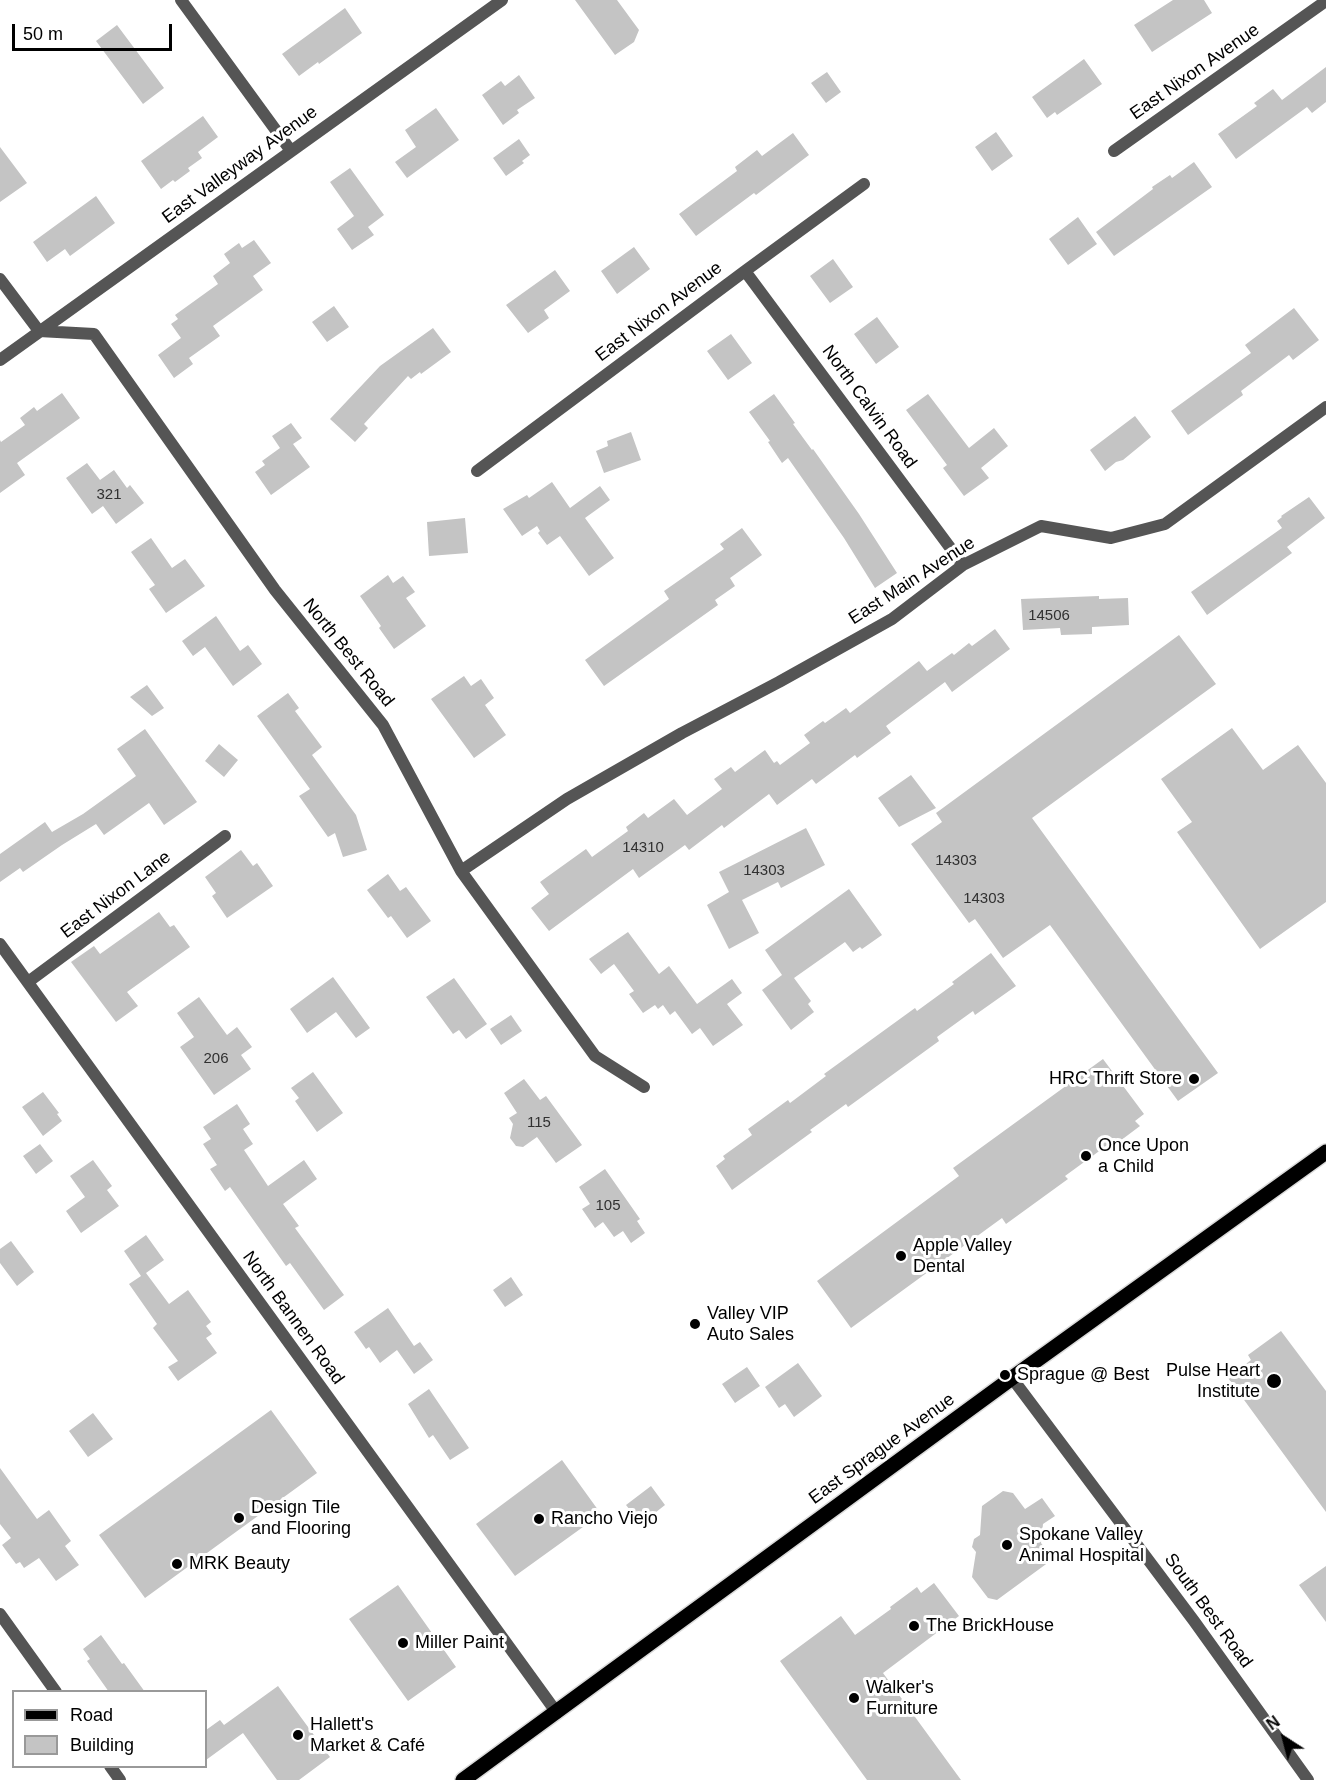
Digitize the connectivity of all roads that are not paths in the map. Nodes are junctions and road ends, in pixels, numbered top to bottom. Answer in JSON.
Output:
{"nodes":[{"id":1,"x":181,"y":0,"type":"edge"},
{"id":2,"x":502,"y":0,"type":"edge"},
{"id":3,"x":1326,"y":1,"type":"edge"},
{"id":4,"x":291,"y":151,"type":"junction"},
{"id":5,"x":1114,"y":151,"type":"dead end"},
{"id":6,"x":864,"y":184,"type":"dead end"},
{"id":7,"x":745,"y":271,"type":"junction"},
{"id":8,"x":0,"y":279,"type":"edge"},
{"id":9,"x":39,"y":332,"type":"junction"},
{"id":10,"x":0,"y":360,"type":"edge"},
{"id":11,"x":1326,"y":407,"type":"edge"},
{"id":12,"x":477,"y":471,"type":"dead end"},
{"id":13,"x":963,"y":565,"type":"junction"},
{"id":14,"x":225,"y":836,"type":"dead end"},
{"id":15,"x":461,"y":871,"type":"junction"},
{"id":16,"x":0,"y":944,"type":"edge"},
{"id":17,"x":28,"y":982,"type":"junction"},
{"id":18,"x":644,"y":1087,"type":"dead end"},
{"id":19,"x":1326,"y":1152,"type":"edge"},
{"id":20,"x":1012,"y":1378,"type":"junction"},
{"id":21,"x":0,"y":1614,"type":"edge"},
{"id":22,"x":55,"y":1690,"type":"edge"},
{"id":23,"x":557,"y":1713,"type":"junction"},
{"id":24,"x":111,"y":1768,"type":"edge"},
{"id":25,"x":120,"y":1780,"type":"edge"},
{"id":26,"x":463,"y":1780,"type":"edge"},
{"id":27,"x":1308,"y":1780,"type":"edge"}],
"edges":[{"from":1,"to":4,"type":"street"},
{"from":2,"to":4,"type":"street","name":"East Valleyway Avenue"},
{"from":3,"to":5,"type":"street","name":"East Nixon Avenue"},
{"from":4,"to":9,"type":"street","name":"East Valleyway Avenue"},
{"from":6,"to":7,"type":"street","name":"East Nixon Avenue"},
{"from":7,"to":12,"type":"street","name":"East Nixon Avenue"},
{"from":7,"to":13,"type":"street","name":"North Calvin Road"},
{"from":8,"to":9,"type":"street"},
{"from":9,"to":10,"type":"street","name":"East Valleyway Avenue"},
{"from":9,"to":15,"type":"street","name":"North Best Road"},
{"from":11,"to":13,"type":"street","name":"East Main Avenue"},
{"from":13,"to":15,"type":"street","name":"East Main Avenue"},
{"from":14,"to":17,"type":"street","name":"East Nixon Lane"},
{"from":15,"to":18,"type":"street","name":"North Best Road"},
{"from":16,"to":17,"type":"street","name":"North Bannen Road"},
{"from":17,"to":23,"type":"street","name":"North Bannen Road"},
{"from":19,"to":20,"type":"main road","name":"East Sprague Avenue"},
{"from":20,"to":23,"type":"main road","name":"East Sprague Avenue"},
{"from":20,"to":27,"type":"street","name":"South Best Road"},
{"from":21,"to":22,"type":"street"},
{"from":23,"to":26,"type":"main road","name":"East Sprague Avenue"},
{"from":24,"to":25,"type":"street"}]}
